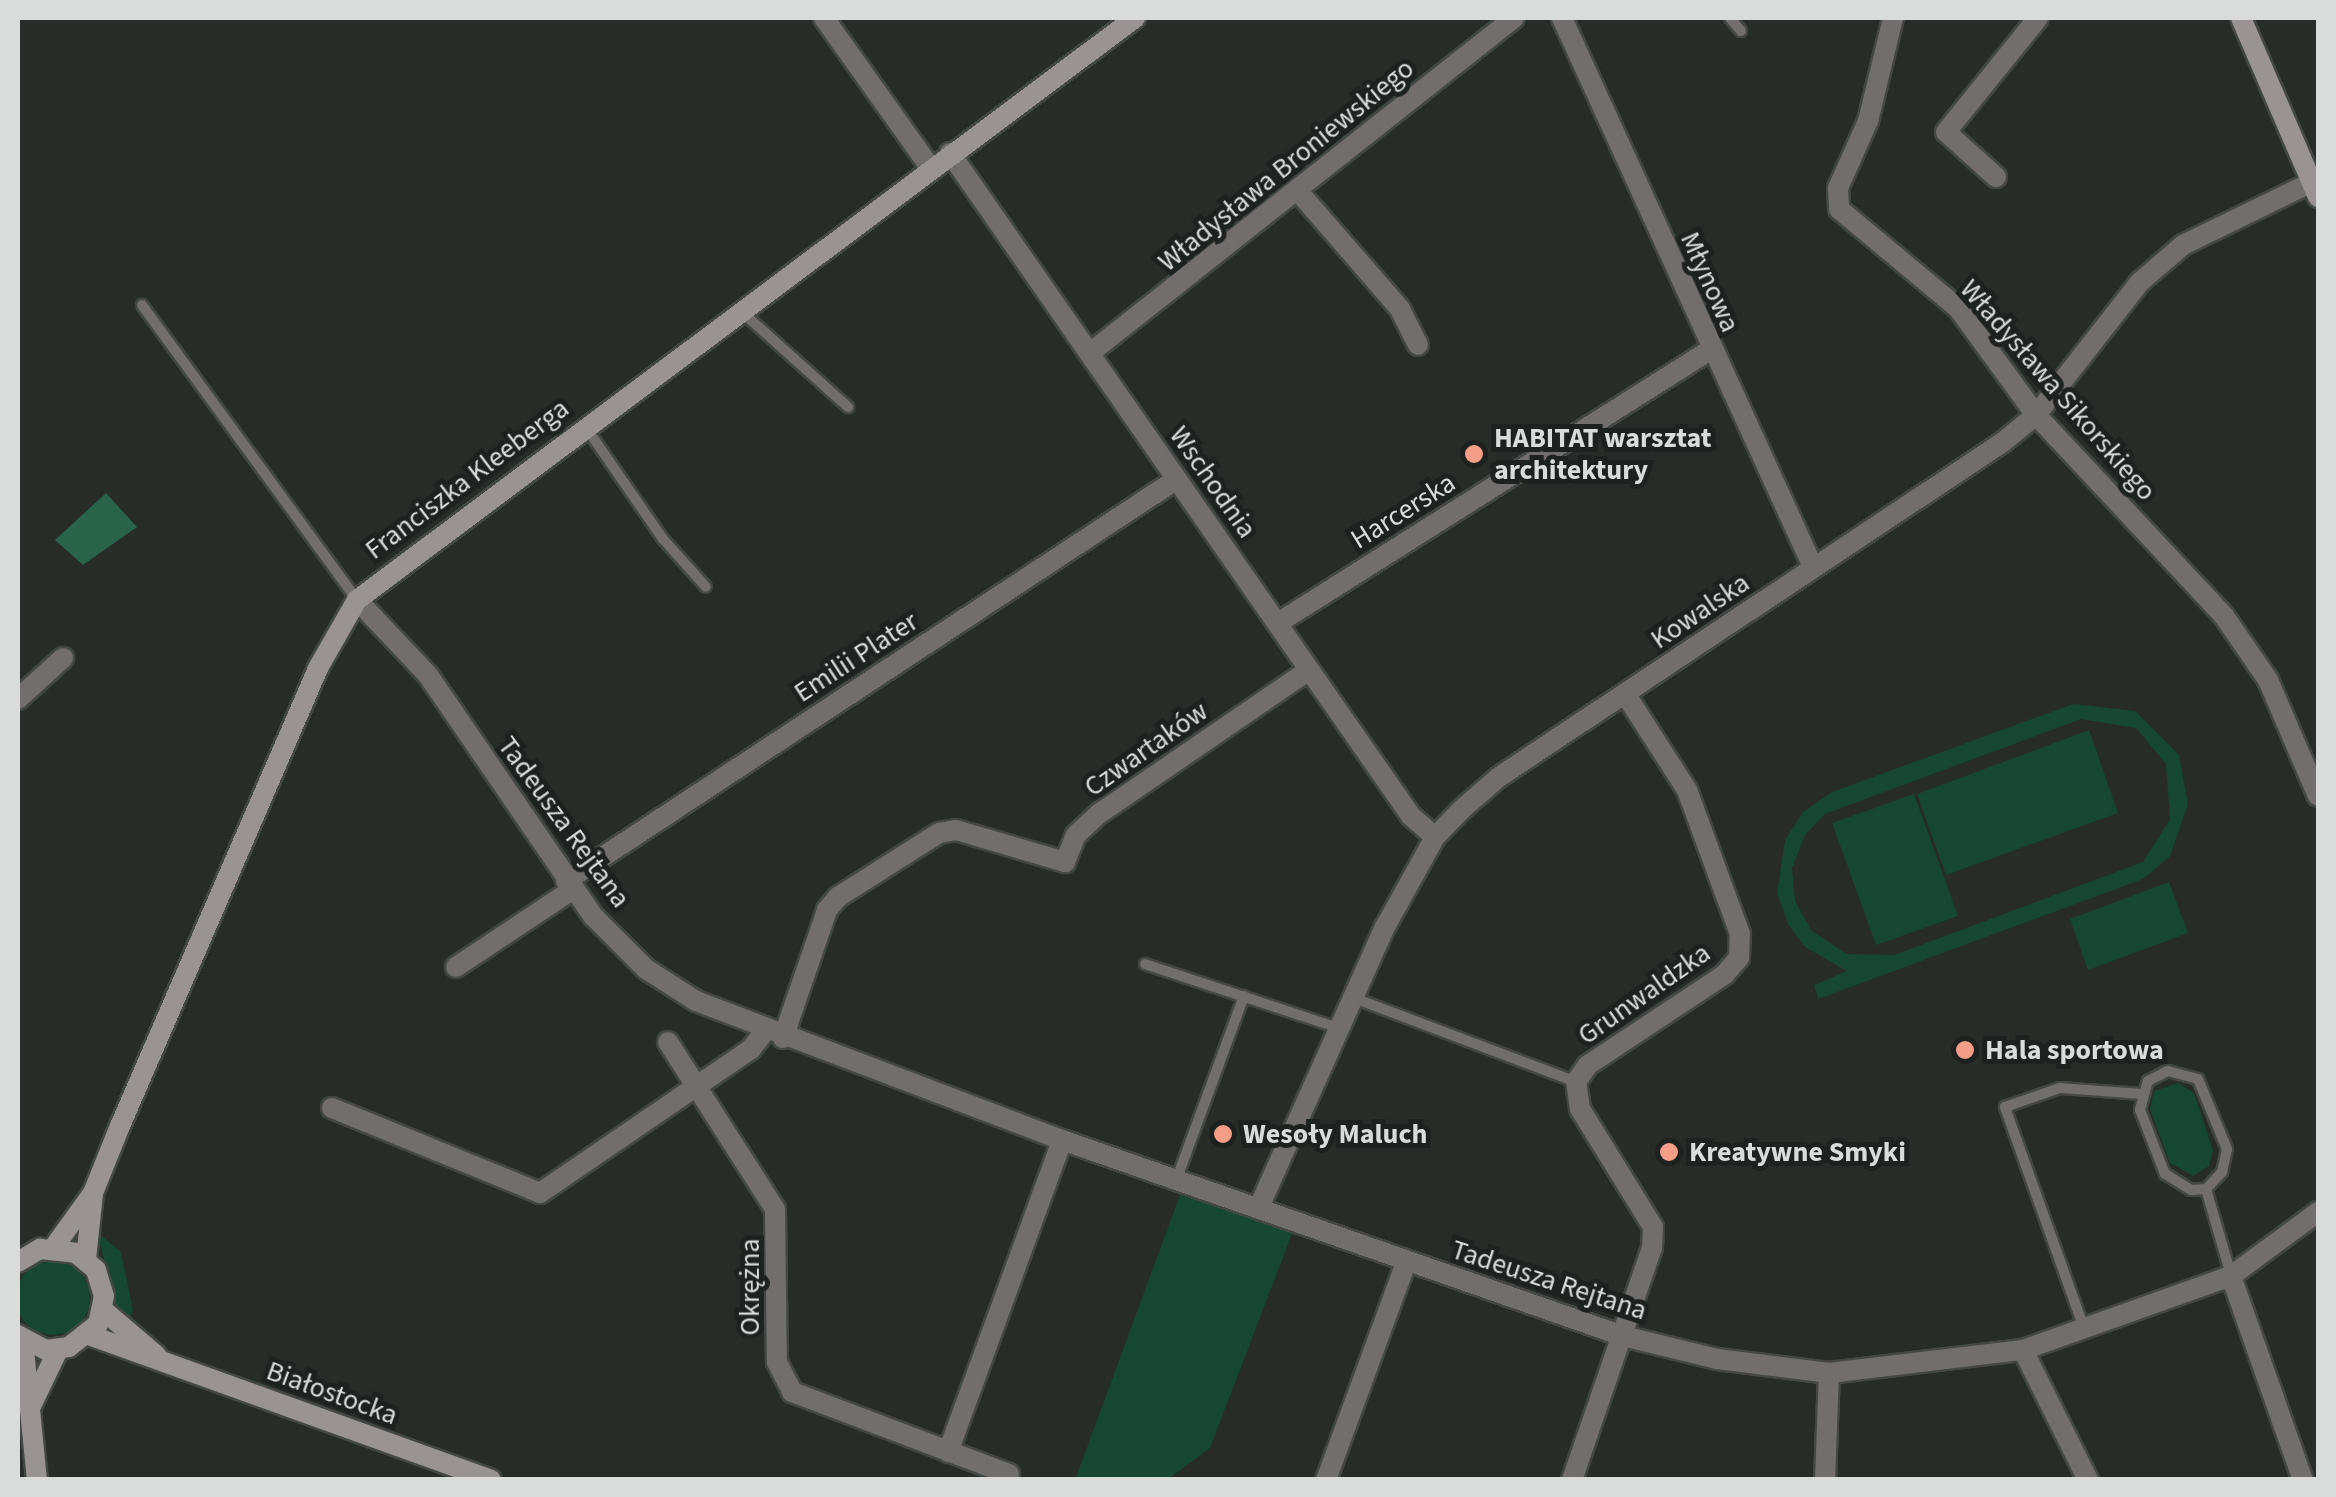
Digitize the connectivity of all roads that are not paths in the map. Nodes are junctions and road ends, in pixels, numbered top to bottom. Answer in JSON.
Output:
{"nodes":[{"id":1,"x":824,"y":18,"type":"edge"},
{"id":2,"x":1134,"y":18,"type":"edge"},
{"id":3,"x":1514,"y":18,"type":"edge"},
{"id":4,"x":1562,"y":18,"type":"edge"},
{"id":5,"x":1730,"y":18,"type":"edge"},
{"id":6,"x":1894,"y":18,"type":"edge"},
{"id":7,"x":2038,"y":18,"type":"edge"},
{"id":8,"x":2241,"y":18,"type":"edge"},
{"id":9,"x":1742,"y":31,"type":"dead end"},
{"id":10,"x":950,"y":153,"type":"junction"},
{"id":11,"x":930,"y":167,"type":"junction"},
{"id":12,"x":1996,"y":177,"type":"dead end"},
{"id":13,"x":2315,"y":189,"type":"edge"},
{"id":14,"x":1297,"y":190,"type":"junction"},
{"id":15,"x":142,"y":305,"type":"dead end"},
{"id":16,"x":740,"y":309,"type":"junction"},
{"id":17,"x":1418,"y":345,"type":"dead end"},
{"id":18,"x":1710,"y":350,"type":"junction"},
{"id":19,"x":1090,"y":353,"type":"junction"},
{"id":20,"x":848,"y":408,"type":"dead end"},
{"id":21,"x":2036,"y":415,"type":"junction"},
{"id":22,"x":585,"y":425,"type":"junction"},
{"id":23,"x":1177,"y":479,"type":"junction"},
{"id":24,"x":1813,"y":567,"type":"junction"},
{"id":25,"x":706,"y":588,"type":"dead end"},
{"id":26,"x":357,"y":600,"type":"junction"},
{"id":27,"x":1278,"y":623,"type":"junction"},
{"id":28,"x":64,"y":658,"type":"dead end"},
{"id":29,"x":1309,"y":670,"type":"junction"},
{"id":30,"x":1626,"y":695,"type":"junction"},
{"id":31,"x":18,"y":698,"type":"edge"},
{"id":32,"x":2318,"y":796,"type":"edge"},
{"id":33,"x":1435,"y":838,"type":"junction"},
{"id":34,"x":569,"y":885,"type":"junction"},
{"id":35,"x":1144,"y":964,"type":"dead end"},
{"id":36,"x":456,"y":967,"type":"dead end"},
{"id":37,"x":1244,"y":996,"type":"junction"},
{"id":38,"x":1354,"y":998,"type":"junction"},
{"id":39,"x":1340,"y":1028,"type":"junction"},
{"id":40,"x":774,"y":1034,"type":"junction"},
{"id":41,"x":668,"y":1042,"type":"dead end"},
{"id":42,"x":1576,"y":1082,"type":"junction"},
{"id":43,"x":700,"y":1086,"type":"junction"},
{"id":44,"x":2141,"y":1094,"type":"junction"},
{"id":45,"x":332,"y":1108,"type":"dead end"},
{"id":46,"x":1062,"y":1140,"type":"junction"},
{"id":47,"x":1177,"y":1178,"type":"junction"},
{"id":48,"x":2206,"y":1189,"type":"junction"},
{"id":49,"x":93,"y":1194,"type":"junction"},
{"id":50,"x":1259,"y":1208,"type":"junction"},
{"id":51,"x":2318,"y":1212,"type":"edge"},
{"id":52,"x":54,"y":1248,"type":"junction"},
{"id":53,"x":21,"y":1255,"type":"edge"},
{"id":54,"x":86,"y":1259,"type":"junction"},
{"id":55,"x":1406,"y":1262,"type":"junction"},
{"id":56,"x":2231,"y":1276,"type":"junction"},
{"id":57,"x":103,"y":1310,"type":"junction"},
{"id":58,"x":2086,"y":1332,"type":"junction"},
{"id":59,"x":89,"y":1335,"type":"junction"},
{"id":60,"x":1622,"y":1336,"type":"junction"},
{"id":61,"x":20,"y":1338,"type":"edge"},
{"id":62,"x":58,"y":1350,"type":"junction"},
{"id":63,"x":2023,"y":1350,"type":"junction"},
{"id":64,"x":156,"y":1355,"type":"junction"},
{"id":65,"x":1828,"y":1373,"type":"junction"},
{"id":66,"x":31,"y":1406,"type":"junction"},
{"id":67,"x":26,"y":1437,"type":"edge"},
{"id":68,"x":948,"y":1452,"type":"junction"},
{"id":69,"x":1009,"y":1474,"type":"dead end"},
{"id":70,"x":2296,"y":1476,"type":"edge"},
{"id":71,"x":38,"y":1480,"type":"edge"},
{"id":72,"x":491,"y":1480,"type":"edge"},
{"id":73,"x":1326,"y":1480,"type":"edge"},
{"id":74,"x":1572,"y":1480,"type":"edge"},
{"id":75,"x":1825,"y":1480,"type":"edge"},
{"id":76,"x":2088,"y":1480,"type":"edge"}],
"edges":[{"from":1,"to":11,"type":"street"},
{"from":2,"to":10,"type":"street","name":"Franciszka Kleeberga"},
{"from":3,"to":14,"type":"street","name":"Władysława Broniewskiego"},
{"from":4,"to":18,"type":"street","name":"Młynowa"},
{"from":5,"to":9,"type":"lane"},
{"from":6,"to":21,"type":"street","name":"Władysława Sikorskiego"},
{"from":7,"to":12,"type":"street"},
{"from":8,"to":13,"type":"street"},
{"from":10,"to":11,"type":"street","name":"Franciszka Kleeberga"},
{"from":10,"to":19,"type":"street","name":"Wschodnia"},
{"from":11,"to":16,"type":"street","name":"Franciszka Kleeberga"},
{"from":13,"to":21,"type":"street","name":"Kowalska"},
{"from":14,"to":17,"type":"street"},
{"from":14,"to":19,"type":"street","name":"Władysława Broniewskiego"},
{"from":15,"to":26,"type":"lane"},
{"from":16,"to":20,"type":"lane"},
{"from":16,"to":22,"type":"street","name":"Franciszka Kleeberga"},
{"from":18,"to":24,"type":"street","name":"Młynowa"},
{"from":18,"to":27,"type":"street","name":"Harcerska"},
{"from":19,"to":23,"type":"street","name":"Wschodnia"},
{"from":21,"to":24,"type":"street","name":"Kowalska"},
{"from":21,"to":32,"type":"street","name":"Władysława Sikorskiego"},
{"from":22,"to":25,"type":"lane"},
{"from":22,"to":26,"type":"street","name":"Franciszka Kleeberga"},
{"from":23,"to":27,"type":"street","name":"Wschodnia"},
{"from":23,"to":34,"type":"street","name":"Emilii Plater"},
{"from":24,"to":30,"type":"street","name":"Kowalska"},
{"from":26,"to":34,"type":"street","name":"Tadeusza Rejtana"},
{"from":26,"to":49,"type":"street","name":"Franciszka Kleeberga"},
{"from":27,"to":29,"type":"street","name":"Wschodnia"},
{"from":28,"to":31,"type":"street"},
{"from":29,"to":33,"type":"street","name":"Wschodnia"},
{"from":29,"to":40,"type":"street","name":"Czwartaków"},
{"from":30,"to":33,"type":"street","name":"Kowalska"},
{"from":30,"to":42,"type":"street","name":"Grunwaldzka"},
{"from":33,"to":38,"type":"street","name":"Kowalska"},
{"from":34,"to":36,"type":"street","name":"Emilii Plater"},
{"from":34,"to":40,"type":"street","name":"Tadeusza Rejtana"},
{"from":35,"to":37,"type":"lane"},
{"from":37,"to":39,"type":"lane"},
{"from":37,"to":47,"type":"lane"},
{"from":38,"to":39,"type":"street","name":"Kowalska"},
{"from":38,"to":42,"type":"lane"},
{"from":39,"to":50,"type":"street","name":"Kowalska"},
{"from":40,"to":43,"type":"street"},
{"from":40,"to":46,"type":"street","name":"Tadeusza Rejtana"},
{"from":41,"to":43,"type":"street","name":"Okrężna"},
{"from":42,"to":60,"type":"street","name":"Grunwaldzka"},
{"from":43,"to":45,"type":"street"},
{"from":43,"to":68,"type":"street","name":"Okrężna"},
{"from":44,"to":48,"type":"lane"},
{"from":44,"to":48,"type":"lane"},
{"from":44,"to":58,"type":"lane"},
{"from":46,"to":47,"type":"street","name":"Tadeusza Rejtana"},
{"from":46,"to":68,"type":"street"},
{"from":47,"to":50,"type":"street","name":"Tadeusza Rejtana"},
{"from":48,"to":56,"type":"lane"},
{"from":49,"to":52,"type":"street","name":"Franciszka Kleeberga"},
{"from":49,"to":54,"type":"street","name":"Franciszka Kleeberga"},
{"from":50,"to":55,"type":"street","name":"Tadeusza Rejtana"},
{"from":51,"to":56,"type":"street","name":"Tadeusza Rejtana"},
{"from":52,"to":53,"type":"street"},
{"from":52,"to":54,"type":"street"},
{"from":54,"to":57,"type":"street"},
{"from":55,"to":60,"type":"street","name":"Tadeusza Rejtana"},
{"from":55,"to":73,"type":"street"},
{"from":56,"to":58,"type":"street","name":"Tadeusza Rejtana"},
{"from":56,"to":70,"type":"street"},
{"from":57,"to":59,"type":"street"},
{"from":57,"to":64,"type":"street","name":"Białostocka"},
{"from":58,"to":63,"type":"street","name":"Tadeusza Rejtana"},
{"from":59,"to":62,"type":"street"},
{"from":59,"to":64,"type":"street","name":"Białostocka"},
{"from":60,"to":65,"type":"street","name":"Tadeusza Rejtana"},
{"from":60,"to":74,"type":"street","name":"Grunwaldzka"},
{"from":61,"to":62,"type":"street"},
{"from":61,"to":66,"type":"street"},
{"from":62,"to":66,"type":"street"},
{"from":63,"to":65,"type":"street","name":"Tadeusza Rejtana"},
{"from":63,"to":76,"type":"street"},
{"from":64,"to":72,"type":"street","name":"Białostocka"},
{"from":65,"to":75,"type":"street"},
{"from":66,"to":67,"type":"street"},
{"from":67,"to":71,"type":"street"},
{"from":68,"to":69,"type":"street","name":"Okrężna"}]}
